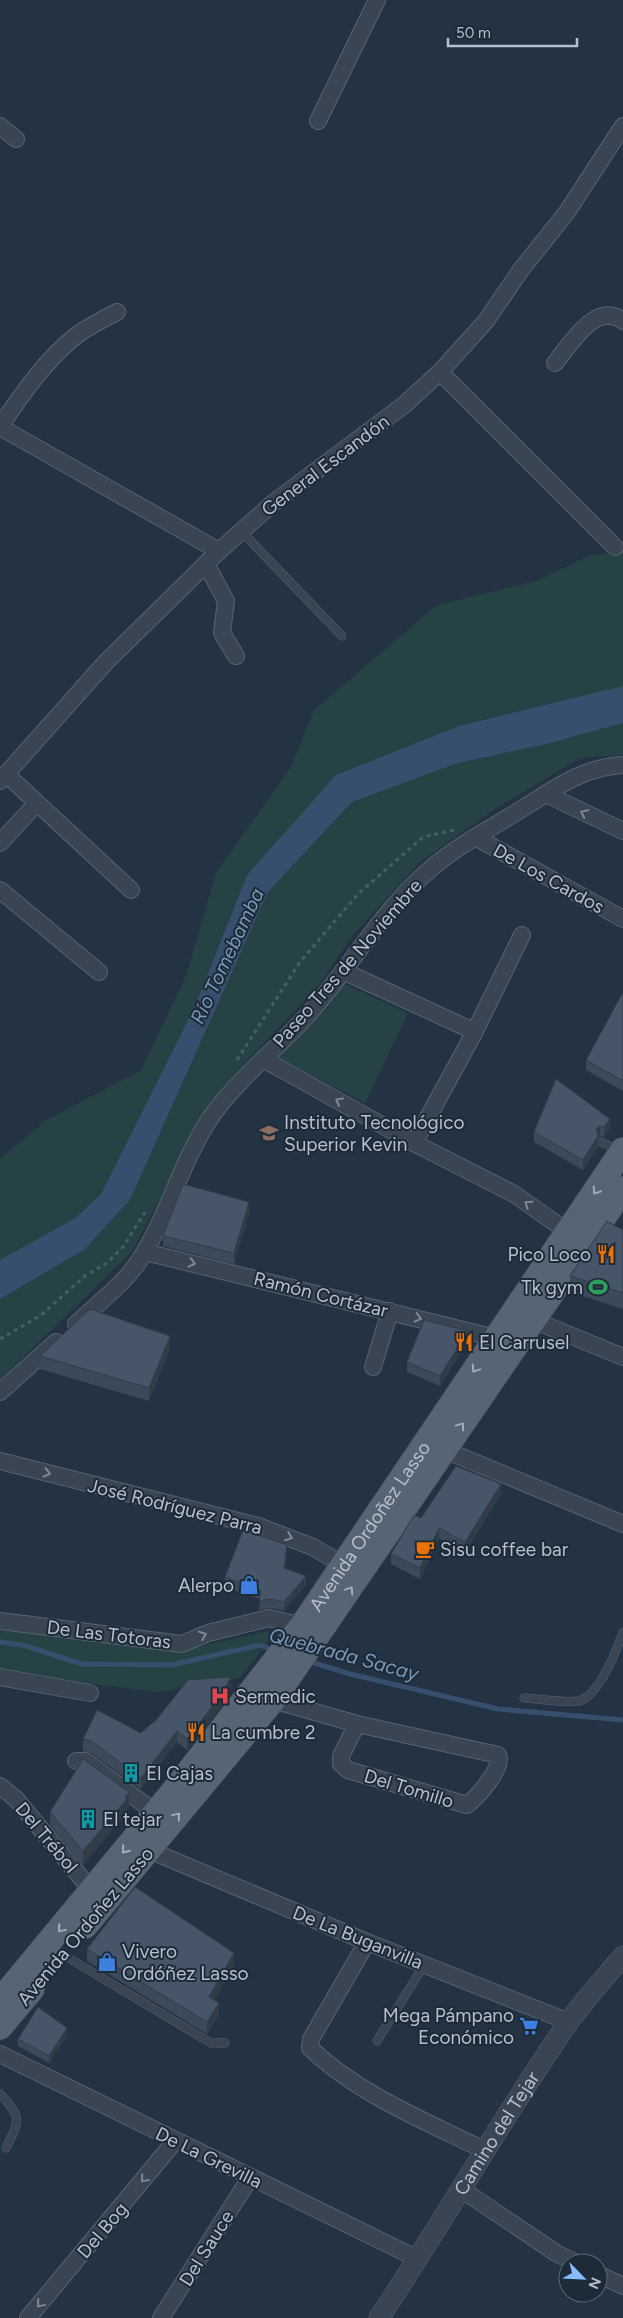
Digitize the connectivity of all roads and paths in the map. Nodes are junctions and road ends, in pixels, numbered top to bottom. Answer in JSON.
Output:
{"nodes":[{"id":1,"x":377,"y":0,"type":"edge"},
{"id":2,"x":318,"y":121,"type":"dead end"},
{"id":3,"x":0,"y":126,"type":"edge"},
{"id":4,"x":623,"y":126,"type":"edge"},
{"id":5,"x":16,"y":139,"type":"dead end"},
{"id":6,"x":117,"y":312,"type":"dead end"},
{"id":7,"x":623,"y":321,"type":"edge"},
{"id":8,"x":555,"y":363,"type":"dead end"},
{"id":9,"x":440,"y":372,"type":"junction"},
{"id":10,"x":0,"y":427,"type":"edge"},
{"id":11,"x":241,"y":531,"type":"junction"},
{"id":12,"x":615,"y":547,"type":"dead end"},
{"id":13,"x":219,"y":552,"type":"junction"},
{"id":14,"x":206,"y":564,"type":"junction"},
{"id":15,"x":342,"y":636,"type":"dead end"},
{"id":16,"x":236,"y":656,"type":"dead end"},
{"id":17,"x":623,"y":765,"type":"edge"},
{"id":18,"x":3,"y":777,"type":"edge"},
{"id":19,"x":546,"y":794,"type":"junction"},
{"id":20,"x":37,"y":803,"type":"junction"},
{"id":21,"x":623,"y":831,"type":"edge"},
{"id":22,"x":475,"y":837,"type":"junction"},
{"id":23,"x":0,"y":843,"type":"edge"},
{"id":24,"x":0,"y":890,"type":"edge"},
{"id":25,"x":131,"y":890,"type":"dead end"},
{"id":26,"x":623,"y":919,"type":"edge"},
{"id":27,"x":522,"y":935,"type":"dead end"},
{"id":28,"x":343,"y":971,"type":"junction"},
{"id":29,"x":99,"y":972,"type":"dead end"},
{"id":30,"x":473,"y":1035,"type":"junction"},
{"id":31,"x":263,"y":1059,"type":"junction"},
{"id":32,"x":414,"y":1143,"type":"junction"},
{"id":33,"x":616,"y":1148,"type":"edge"},
{"id":34,"x":623,"y":1189,"type":"edge"},
{"id":35,"x":568,"y":1232,"type":"junction"},
{"id":36,"x":145,"y":1252,"type":"junction"},
{"id":37,"x":390,"y":1310,"type":"junction"},
{"id":38,"x":534,"y":1320,"type":"junction"},
{"id":39,"x":496,"y":1338,"type":"junction"},
{"id":40,"x":623,"y":1356,"type":"edge"},
{"id":41,"x":373,"y":1367,"type":"dead end"},
{"id":42,"x":0,"y":1392,"type":"edge"},
{"id":43,"x":445,"y":1450,"type":"junction"},
{"id":44,"x":0,"y":1461,"type":"edge"},
{"id":45,"x":623,"y":1524,"type":"edge"},
{"id":46,"x":345,"y":1566,"type":"junction"},
{"id":47,"x":0,"y":1621,"type":"edge"},
{"id":48,"x":312,"y":1628,"type":"junction"},
{"id":49,"x":623,"y":1632,"type":"edge"},
{"id":50,"x":0,"y":1677,"type":"edge"},
{"id":51,"x":273,"y":1689,"type":"junction"},
{"id":52,"x":90,"y":1693,"type":"dead end"},
{"id":53,"x":524,"y":1698,"type":"dead end"},
{"id":54,"x":357,"y":1724,"type":"junction"},
{"id":55,"x":76,"y":1761,"type":"dead end"},
{"id":56,"x":0,"y":1786,"type":"edge"},
{"id":57,"x":155,"y":1812,"type":"junction"},
{"id":58,"x":149,"y":1850,"type":"junction"},
{"id":59,"x":92,"y":1891,"type":"junction"},
{"id":60,"x":368,"y":1942,"type":"junction"},
{"id":61,"x":62,"y":1954,"type":"junction"},
{"id":62,"x":623,"y":1956,"type":"edge"},
{"id":63,"x":424,"y":1964,"type":"junction"},
{"id":64,"x":0,"y":2001,"type":"edge"},
{"id":65,"x":569,"y":2022,"type":"junction"},
{"id":66,"x":0,"y":2027,"type":"edge"},
{"id":67,"x":377,"y":2041,"type":"dead end"},
{"id":68,"x":225,"y":2042,"type":"dead end"},
{"id":69,"x":0,"y":2054,"type":"edge"},
{"id":70,"x":0,"y":2094,"type":"edge"},
{"id":71,"x":175,"y":2141,"type":"junction"},
{"id":72,"x":6,"y":2148,"type":"dead end"},
{"id":73,"x":484,"y":2150,"type":"junction"},
{"id":74,"x":250,"y":2178,"type":"junction"},
{"id":75,"x":460,"y":2189,"type":"junction"},
{"id":76,"x":558,"y":2254,"type":"edge"},
{"id":77,"x":418,"y":2260,"type":"junction"},
{"id":78,"x":608,"y":2279,"type":"edge"},
{"id":79,"x":623,"y":2286,"type":"edge"},
{"id":80,"x":28,"y":2318,"type":"edge"},
{"id":81,"x":161,"y":2318,"type":"edge"},
{"id":82,"x":379,"y":2318,"type":"edge"}],
"edges":[{"from":1,"to":2,"type":"street"},
{"from":3,"to":5,"type":"street"},
{"from":4,"to":9,"type":"street","name":"General Escandón"},
{"from":6,"to":10,"type":"street"},
{"from":7,"to":8,"type":"street"},
{"from":9,"to":11,"type":"street","name":"General Escandón"},
{"from":9,"to":12,"type":"street"},
{"from":10,"to":13,"type":"street"},
{"from":11,"to":13,"type":"street","name":"General Escandón"},
{"from":11,"to":15,"type":"lane"},
{"from":13,"to":14,"type":"street","name":"General Escandón"},
{"from":14,"to":16,"type":"street"},
{"from":14,"to":18,"type":"street","name":"General Escandón"},
{"from":17,"to":19,"type":"street","name":"Paseo Tres de Noviembre"},
{"from":18,"to":20,"type":"street"},
{"from":21,"to":19,"type":"street","one_way":true},
{"from":19,"to":22,"type":"street","name":"Paseo Tres de Noviembre"},
{"from":20,"to":23,"type":"street"},
{"from":20,"to":25,"type":"street"},
{"from":22,"to":26,"type":"street","name":"De Los Cardos"},
{"from":22,"to":28,"type":"street","name":"Paseo Tres de Noviembre"},
{"from":24,"to":29,"type":"street"},
{"from":27,"to":30,"type":"street"},
{"from":28,"to":30,"type":"street"},
{"from":28,"to":31,"type":"street","name":"Paseo Tres de Noviembre"},
{"from":30,"to":32,"type":"street"},
{"from":32,"to":31,"type":"street","one_way":true},
{"from":31,"to":36,"type":"street","name":"Paseo Tres de Noviembre"},
{"from":35,"to":32,"type":"street","one_way":true},
{"from":33,"to":35,"type":"main road","name":"Avenida Ordoñez Lasso","one_way":true},
{"from":34,"to":38,"type":"main road","name":"Avenida Ordoñez Lasso"},
{"from":35,"to":39,"type":"main road","name":"Avenida Ordoñez Lasso"},
{"from":36,"to":37,"type":"street","name":"Ramón Cortázar","one_way":true},
{"from":36,"to":42,"type":"street","name":"Paseo Tres de Noviembre"},
{"from":37,"to":39,"type":"street","name":"Ramón Cortázar","one_way":true},
{"from":37,"to":41,"type":"street"},
{"from":38,"to":40,"type":"street"},
{"from":43,"to":38,"type":"main road","name":"Avenida Ordoñez Lasso","one_way":true},
{"from":39,"to":46,"type":"main road","name":"Avenida Ordoñez Lasso","one_way":true},
{"from":43,"to":45,"type":"street"},
{"from":48,"to":43,"type":"main road","name":"Avenida Ordoñez Lasso","one_way":true},
{"from":44,"to":46,"type":"street","name":"José Rodríguez Parra","one_way":true},
{"from":46,"to":48,"type":"main road","name":"Avenida Ordoñez Lasso"},
{"from":47,"to":48,"type":"street","name":"De Las Totoras","one_way":true},
{"from":48,"to":51,"type":"main road","name":"Avenida Ordoñez Lasso"},
{"from":49,"to":53,"type":"lane"},
{"from":50,"to":52,"type":"street"},
{"from":51,"to":54,"type":"street","name":"Del Tomillo"},
{"from":51,"to":57,"type":"main road","name":"Avenida Ordoñez Lasso"},
{"from":58,"to":51,"type":"main road","name":"Avenida Ordoñez Lasso","one_way":true},
{"from":54,"to":54,"type":"street","name":"Del Tomillo"},
{"from":55,"to":57,"type":"street"},
{"from":56,"to":59,"type":"street","name":"Del Trébol"},
{"from":57,"to":59,"type":"main road","name":"Avenida Ordoñez Lasso","one_way":true},
{"from":58,"to":60,"type":"street","name":"De La Buganvilla"},
{"from":58,"to":61,"type":"main road","name":"Avenida Ordoñez Lasso"},
{"from":59,"to":64,"type":"main road","name":"Avenida Ordoñez Lasso","one_way":true},
{"from":60,"to":63,"type":"street","name":"De La Buganvilla"},
{"from":60,"to":73,"type":"street"},
{"from":61,"to":66,"type":"main road","name":"Avenida Ordoñez Lasso"},
{"from":61,"to":68,"type":"lane"},
{"from":62,"to":65,"type":"street","name":"Camino del Tejar"},
{"from":63,"to":65,"type":"street","name":"De La Buganvilla"},
{"from":63,"to":67,"type":"lane"},
{"from":65,"to":73,"type":"street","name":"Camino del Tejar"},
{"from":69,"to":71,"type":"street","name":"De La Grevilla"},
{"from":70,"to":72,"type":"lane"},
{"from":71,"to":74,"type":"street","name":"De La Grevilla"},
{"from":71,"to":80,"type":"street","name":"Del Bog","one_way":true},
{"from":73,"to":75,"type":"street","name":"Camino del Tejar"},
{"from":74,"to":77,"type":"street","name":"De La Grevilla"},
{"from":74,"to":81,"type":"street","name":"Del Sauce"},
{"from":75,"to":76,"type":"street"},
{"from":75,"to":77,"type":"street","name":"Camino del Tejar"},
{"from":77,"to":82,"type":"street","name":"Camino del Tejar"},
{"from":78,"to":79,"type":"street"}]}
